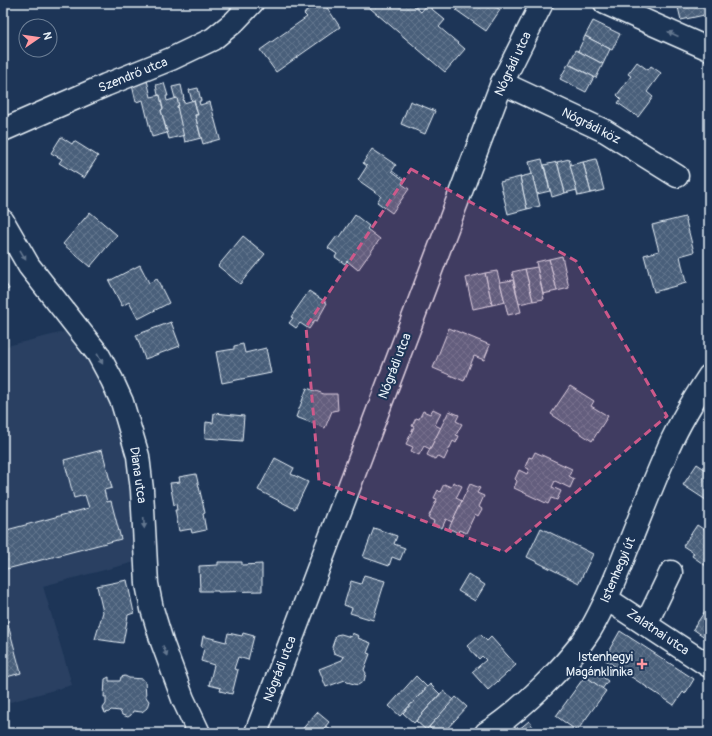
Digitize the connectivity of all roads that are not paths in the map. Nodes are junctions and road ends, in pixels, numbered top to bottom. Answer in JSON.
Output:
{"nodes":[{"id":1,"x":252,"y":3,"type":"edge"},
{"id":2,"x":542,"y":3,"type":"edge"},
{"id":3,"x":605,"y":3,"type":"edge"},
{"id":4,"x":709,"y":49,"type":"edge"},
{"id":5,"x":502,"y":83,"type":"junction"},
{"id":6,"x":3,"y":130,"type":"edge"},
{"id":7,"x":677,"y":176,"type":"dead end"},
{"id":8,"x":3,"y":221,"type":"edge"},
{"id":9,"x":709,"y":376,"type":"edge"},
{"id":10,"x":671,"y":572,"type":"dead end"},
{"id":11,"x":608,"y":599,"type":"junction"},
{"id":12,"x":646,"y":624,"type":"junction"},
{"id":13,"x":709,"y":666,"type":"edge"},
{"id":14,"x":199,"y":733,"type":"edge"},
{"id":15,"x":256,"y":733,"type":"edge"},
{"id":16,"x":486,"y":733,"type":"edge"}],
"edges":[{"from":1,"to":6,"type":"street","name":"Szendrő utca"},
{"from":2,"to":5,"type":"street","name":"Nógrádi utca"},
{"from":4,"to":3,"type":"street","one_way":true},
{"from":5,"to":7,"type":"street","name":"Nógrádi köz"},
{"from":5,"to":15,"type":"street","name":"Nógrádi utca"},
{"from":8,"to":14,"type":"street","name":"Diana utca","one_way":true},
{"from":9,"to":11,"type":"street","name":"Istenhegyi út"},
{"from":10,"to":12,"type":"street"},
{"from":11,"to":12,"type":"street","name":"Zalatnai utca"},
{"from":11,"to":16,"type":"street","name":"Istenhegyi út"},
{"from":12,"to":13,"type":"street","name":"Zalatnai utca"}]}
